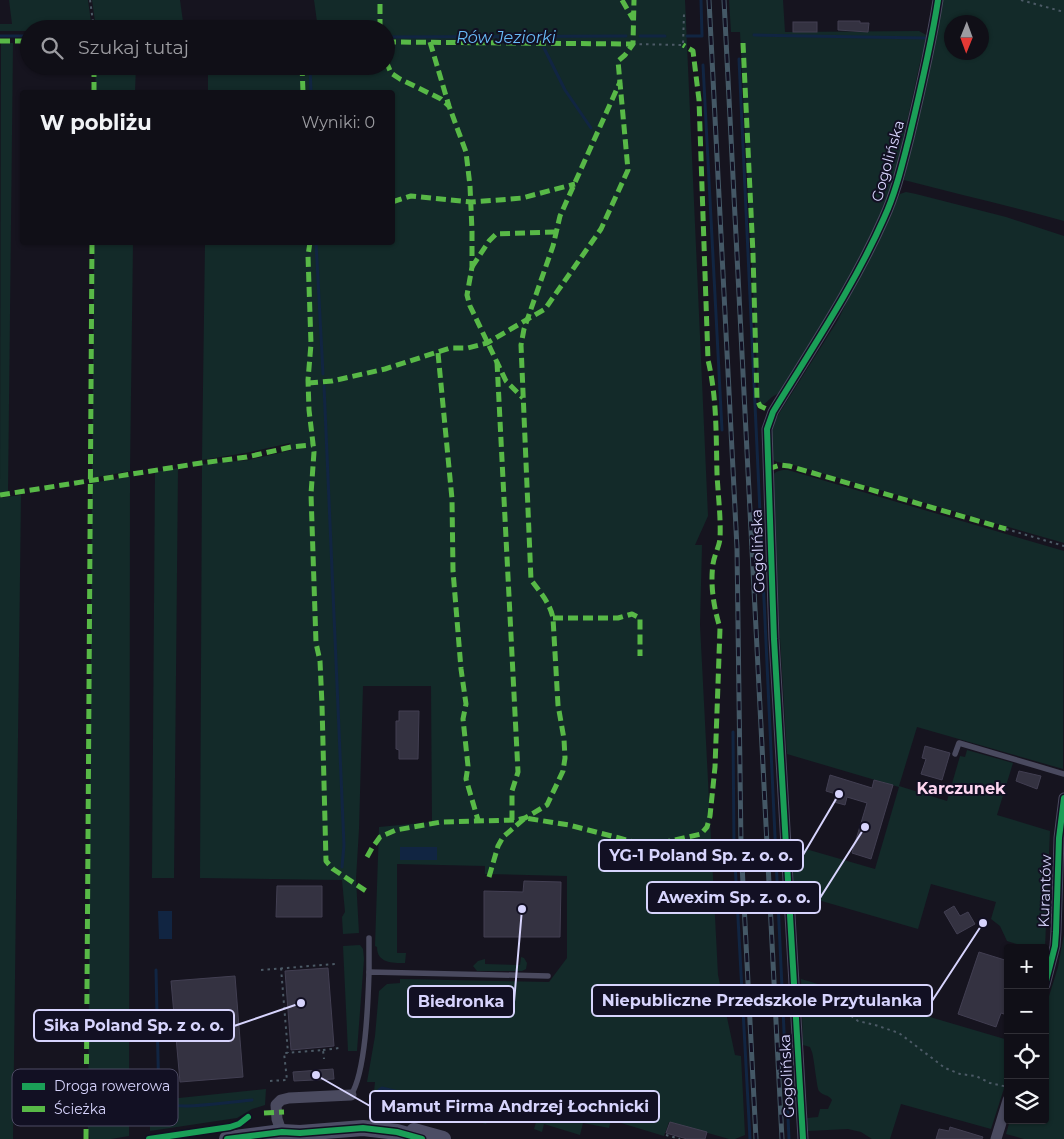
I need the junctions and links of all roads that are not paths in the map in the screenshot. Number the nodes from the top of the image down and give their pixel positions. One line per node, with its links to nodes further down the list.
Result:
1 (938, 0): 16 (street, Gogolińska)
2 (955, 754): 3 (lane)
3 (1064, 774)
4 (1064, 798): 5 (street, Kurantów)
5 (1061, 872): 7 (street, Kurantów)
6 (368, 938): 8 (lane)
7 (1049, 969)
8 (369, 972): 9 (lane); 10 (lane)
9 (548, 976)
10 (351, 1094): 12 (street)
11 (1004, 1113): 17 (street)
12 (282, 1135): 13 (street); 14 (street); 15 (street)
13 (227, 1139)
14 (422, 1139)
15 (443, 1139)
16 (803, 1139)
17 (996, 1139)

